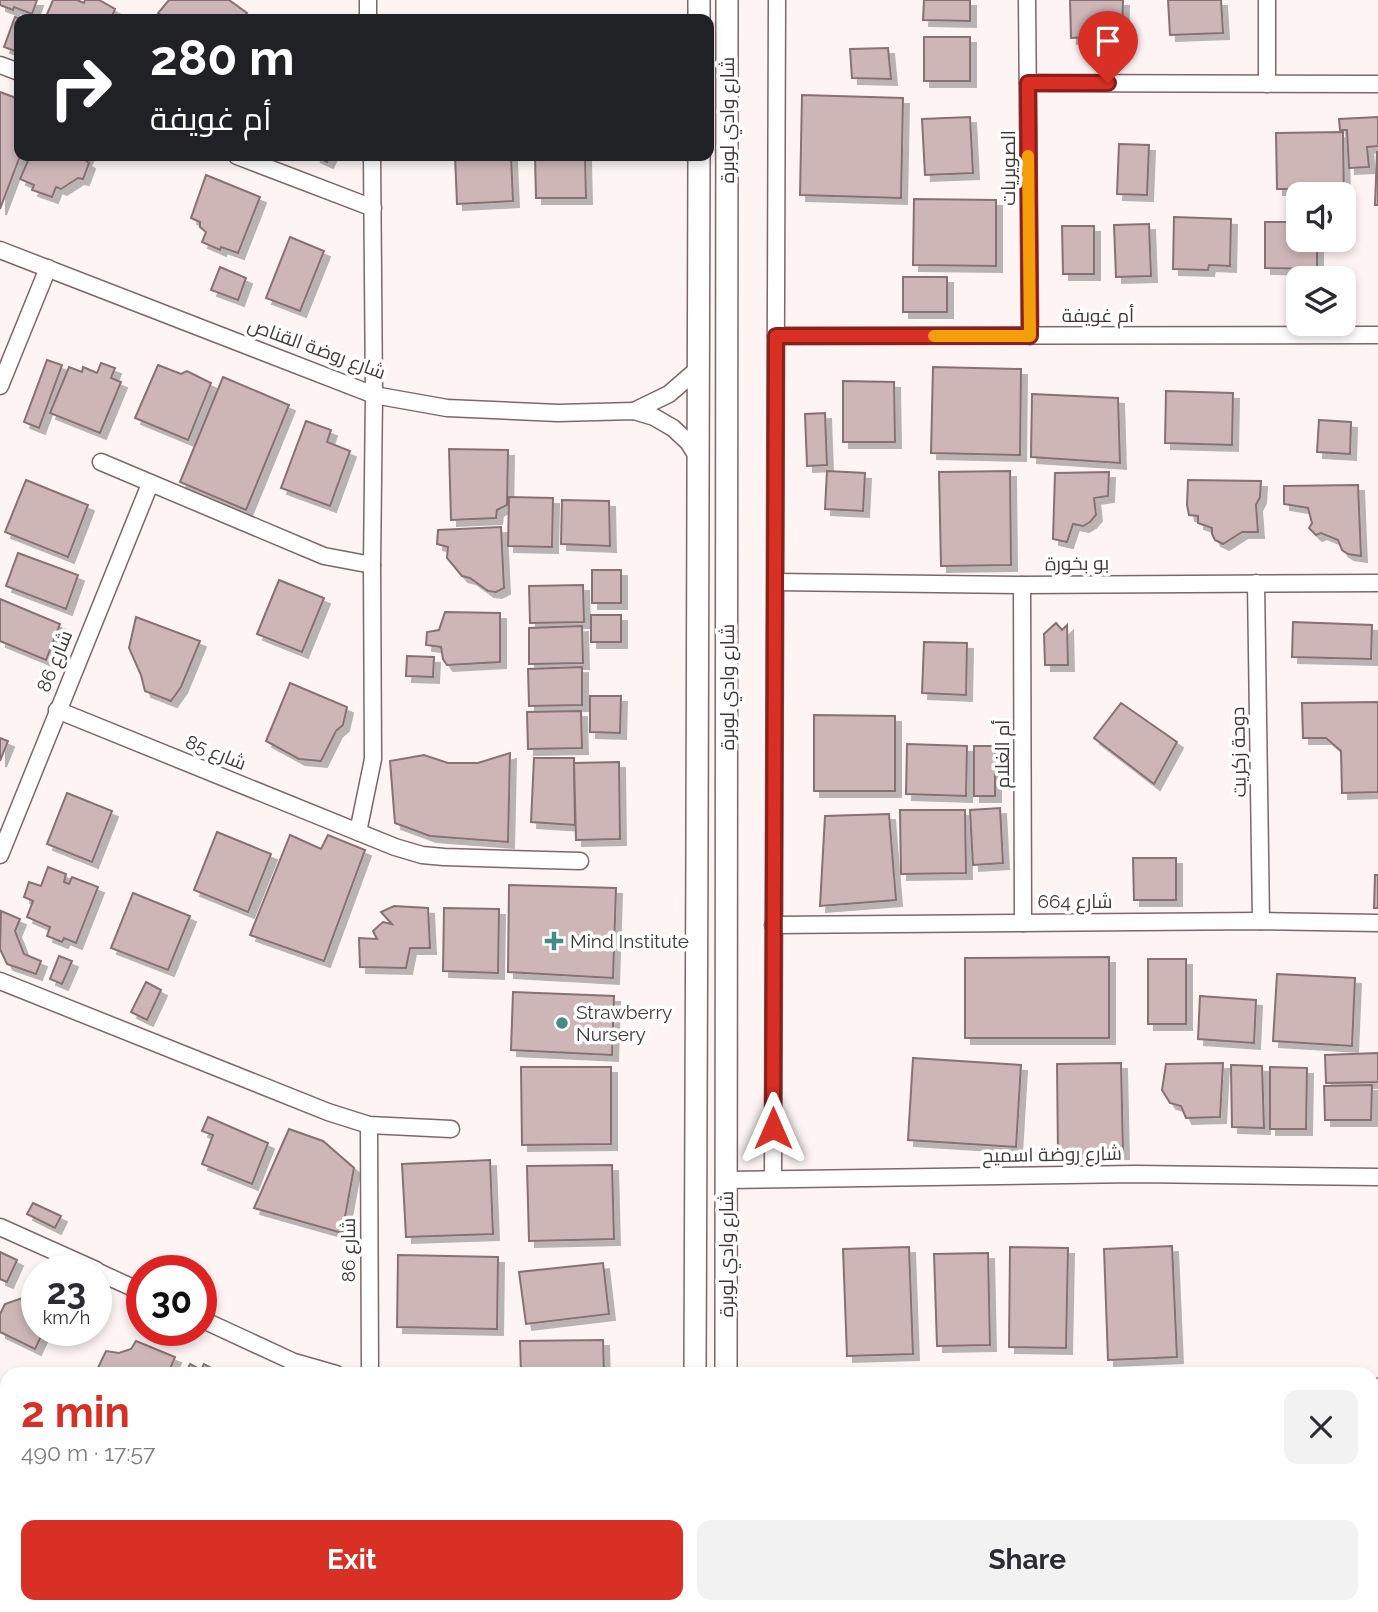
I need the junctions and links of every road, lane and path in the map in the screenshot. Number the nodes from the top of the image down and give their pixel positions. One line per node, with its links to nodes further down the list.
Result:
1 (727, 0): 42 (street, شارع وادي لوبرة)
2 (777, 0): 15 (street)
3 (1027, 0): 5 (street, الصويريات)
4 (1268, 0): 6 (street)
5 (1028, 83): 6 (street); 16 (street, الصويريات)
6 (1266, 83): 7 (street)
7 (1378, 84)
8 (250, 161): 11 (street)
9 (372, 161): 11 (street)
10 (699, 161): 17 (street, شارع وادي لوبرة)
11 (373, 208): 19 (street)
12 (0, 250): 13 (street, شارع روضة القناص)
13 (48, 268): 18 (street); 19 (street, شارع روضة القناص)
14 (1378, 335): 16 (street, أم غويفة)
15 (776, 336): 16 (street, أم غويفة); 25 (street)
16 (1030, 336)
17 (699, 368): 20 (street, شارع روضة القناص); 21 (street, شارع وادي لوبرة)
18 (0, 386)
19 (374, 394): 20 (street, شارع روضة القناص); 24 (street)
20 (634, 411): 21 (street, شارع روضة القناص)
21 (700, 460): 48 (street, شارع وادي لوبرة)
22 (101, 462): 23 (street)
23 (150, 484): 24 (street); 29 (street, شارع 86)
24 (372, 565): 30 (street)
25 (776, 582): 28 (street, بو بخورة); 36 (street)
26 (1256, 583): 27 (street, بو بخورة); 28 (street, بو بخورة); 33 (street, دوحة زكريت)
27 (1378, 583)
28 (1023, 585): 34 (street, أم الغلام)
29 (57, 710): 30 (street, شارع 85); 31 (street, شارع 86)
30 (358, 832): 32 (street, شارع 85)
31 (0, 855)
32 (580, 861)
33 (1261, 921): 34 (street, شارع 664); 35 (street, شارع 664)
34 (1023, 923): 36 (street, شارع 664)
35 (1378, 923)
36 (773, 925): 41 (street)
37 (0, 981): 38 (street)
38 (369, 1125): 39 (street); 47 (street, شارع 86)
39 (451, 1129)
40 (1378, 1177): 41 (street, شارع روضة اسميح)
41 (774, 1178): 42 (street, شارع روضة اسميح)
42 (726, 1180): 49 (street, شارع وادي لوبرة)
43 (0, 1227): 44 (street)
44 (61, 1255)
45 (217, 1326): 46 (street)
46 (311, 1367)
47 (370, 1367)
48 (695, 1367)
49 (726, 1367)

